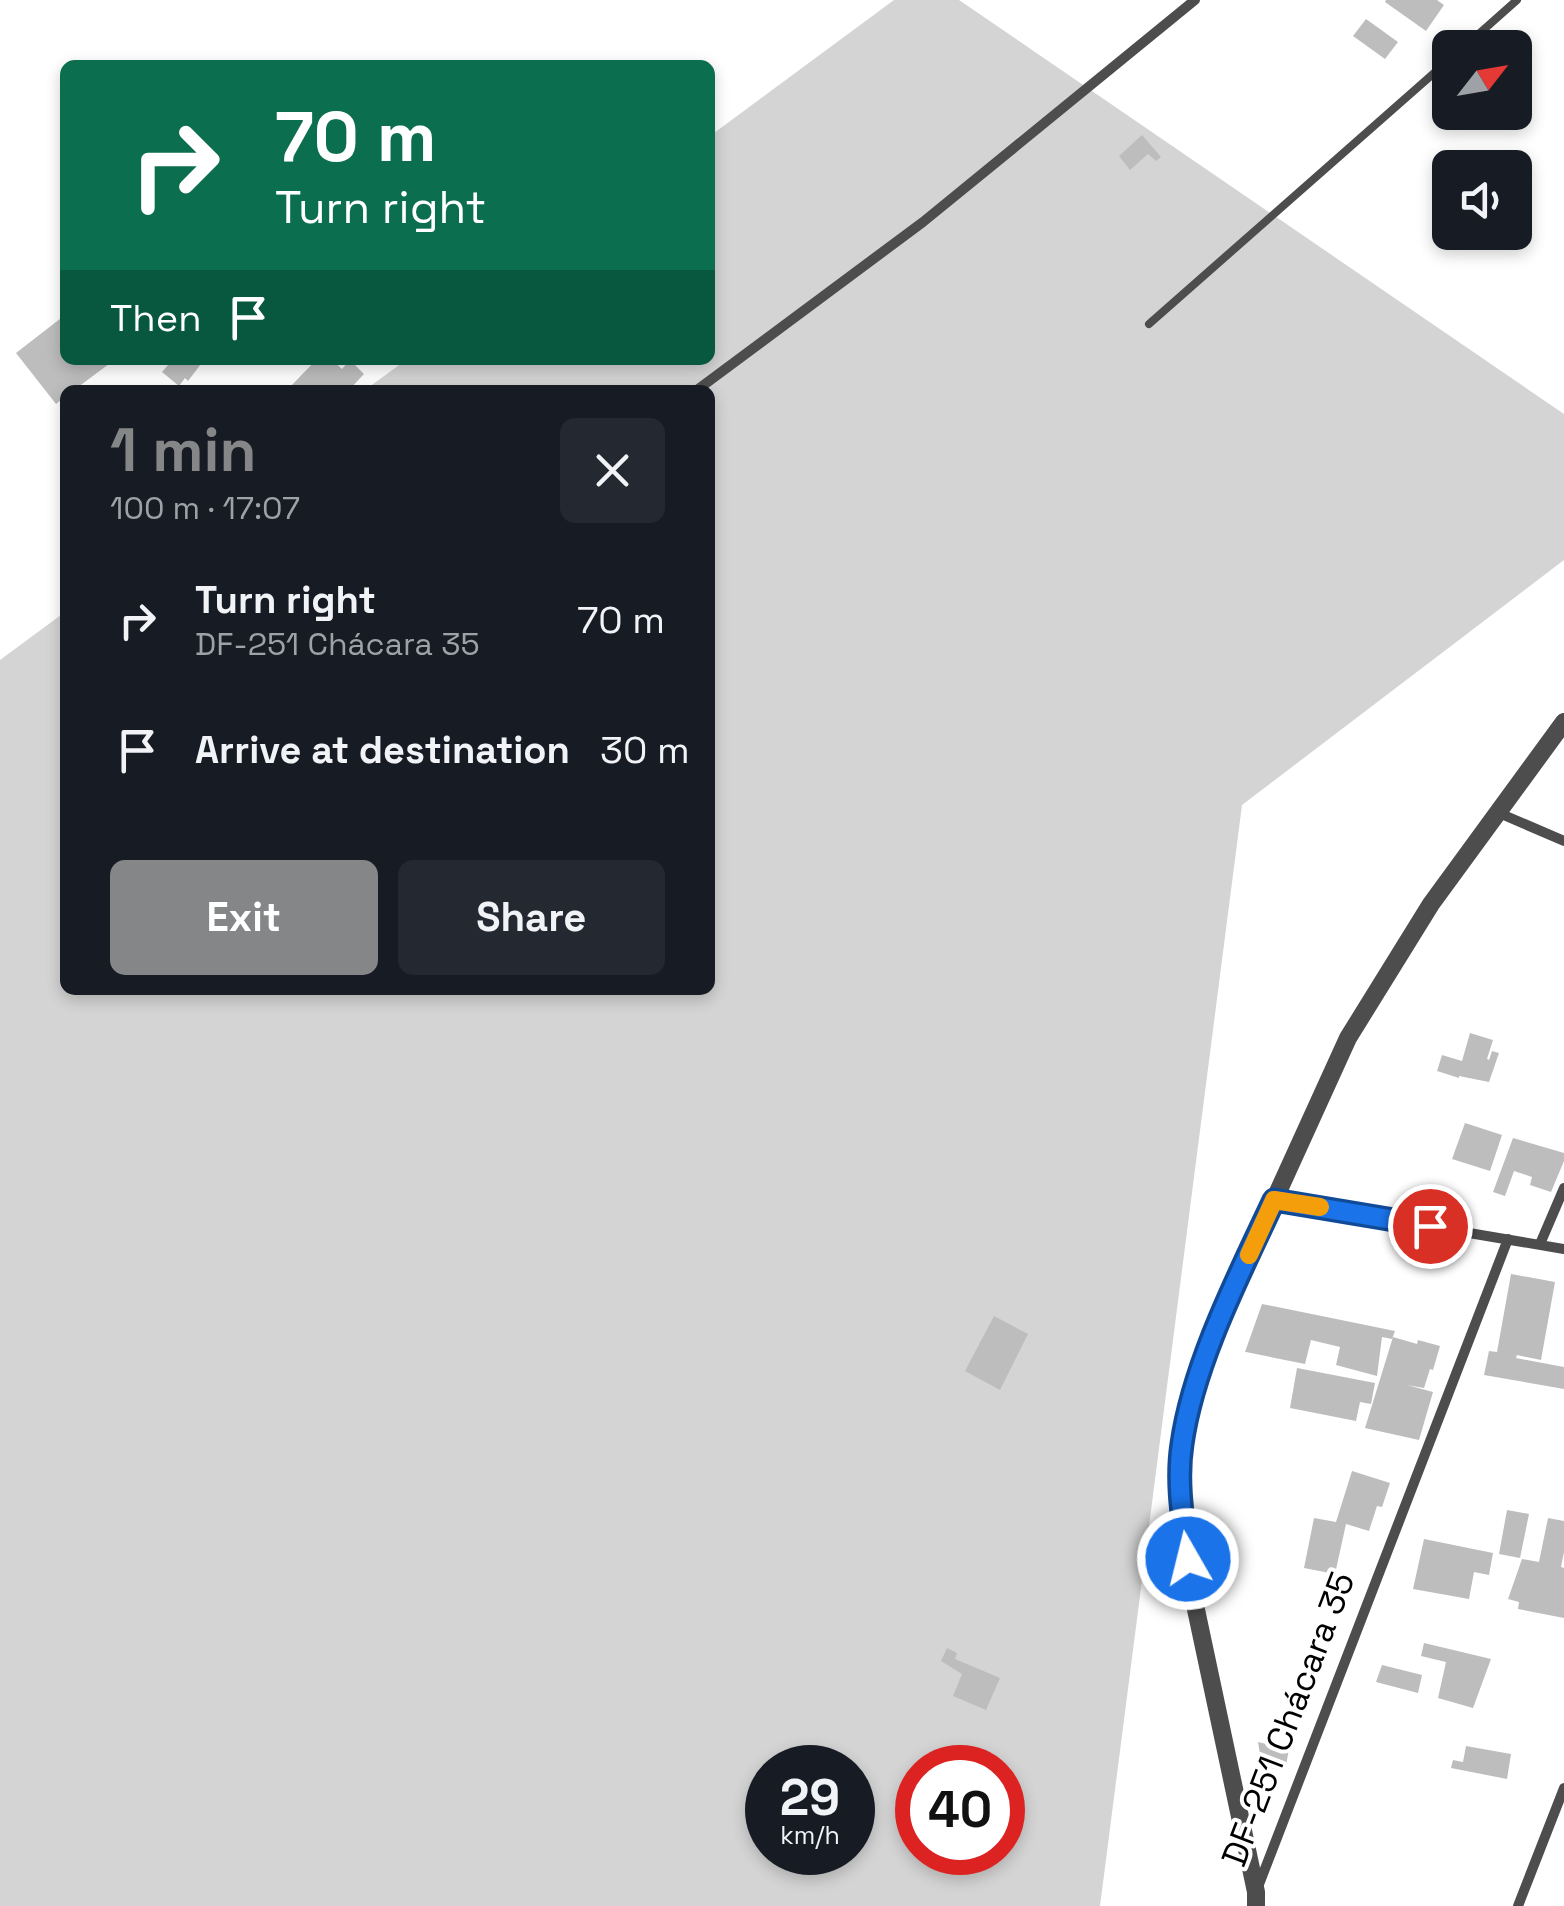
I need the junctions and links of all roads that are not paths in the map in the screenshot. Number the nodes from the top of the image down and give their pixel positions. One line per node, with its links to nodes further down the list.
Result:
1 (1195, 0): 6 (street)
2 (1517, 0): 3 (lane)
3 (1483, 30)
4 (1432, 75): 5 (lane)
5 (1149, 324)
6 (704, 385)
7 (1564, 722): 8 (street, DF-251 Chácara 35)
8 (1498, 813): 9 (street); 11 (street, DF-251 Chácara 35)
9 (1564, 840)
10 (1564, 1188): 13 (street)
11 (1274, 1200): 12 (street); 16 (street, DF-251 Chácara 35)
12 (1508, 1239): 13 (street); 16 (street, DF-251 Chácara 35)
13 (1540, 1244): 14 (street)
14 (1564, 1249)
15 (1564, 1788): 17 (street)
16 (1256, 1899)
17 (1518, 1906)

